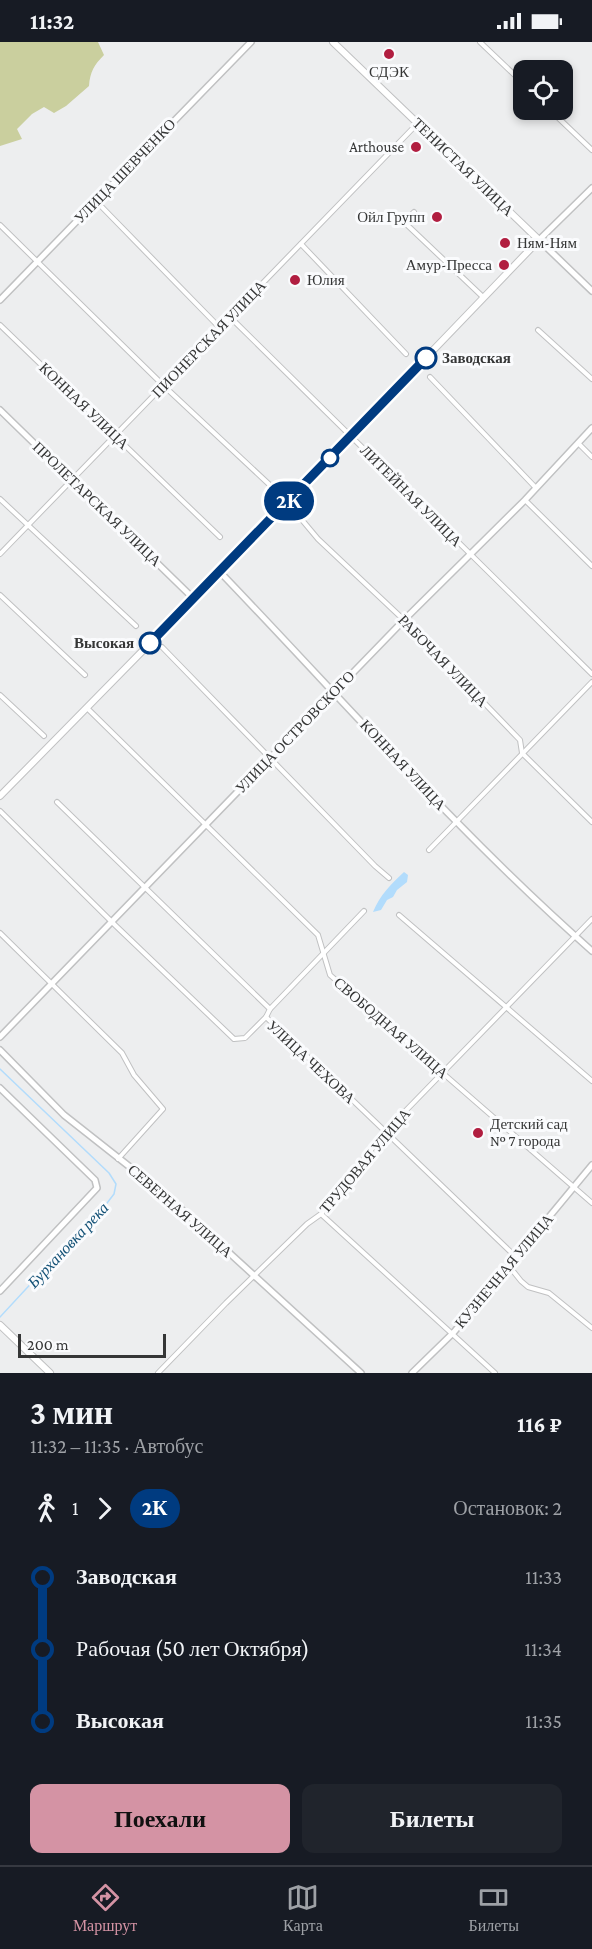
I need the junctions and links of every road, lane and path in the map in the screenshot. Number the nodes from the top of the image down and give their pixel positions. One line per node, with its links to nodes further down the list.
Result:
1 (250, 42): 9 (street, УЛИЦА ШЕВЧЕНКО)
2 (333, 42): 6 (main road, ТЕНИСТАЯ УЛИЦА)
3 (480, 42): 4 (street)
4 (513, 74)
5 (560, 120): 7 (street)
6 (418, 124): 12 (main road, ТЕНИСТАЯ УЛИЦА); 13 (street, ПИОНЕРСКАЯ УЛИЦА)
7 (592, 150)
8 (592, 188): 12 (street)
9 (97, 202): 14 (street, УЛИЦА ШЕВЧЕНКО); 20 (street)
10 (414, 212): 16 (street)
11 (0, 225): 14 (street)
12 (539, 240): 15 (street, ТЕНИСТАЯ УЛИЦА); 16 (main road)
13 (301, 244): 18 (street, ПИОНЕРСКАЯ УЛИЦА); 22 (street)
14 (37, 261): 17 (street, УЛИЦА ШЕВЧЕНКО); 25 (street)
15 (592, 291)
16 (484, 298): 29 (main road)
17 (0, 300)
18 (230, 317): 20 (street, ПИОНЕРСКАЯ УЛИЦА); 29 (street, ЛИТЕЙНАЯ УЛИЦА)
19 (0, 325): 28 (street, КОННАЯ УЛИЦА)
20 (220, 328): 25 (street, ПИОНЕРСКАЯ УЛИЦА)
21 (538, 330): 24 (street)
22 (406, 354)
23 (430, 377): 34 (street)
24 (592, 379)
25 (164, 386): 28 (street, ПИОНЕРСКАЯ УЛИЦА); 33 (street)
26 (0, 410): 32 (street, ПРОЛЕТАРСКАЯ УЛИЦА)
27 (592, 428): 30 (street, УЛИЦА ОСТРОВСКОГО)
28 (115, 436): 32 (street, ПИОНЕРСКАЯ УЛИЦА); 39 (street, КОННАЯ УЛИЦА)
29 (351, 436): 37 (main road); 41 (street, ЛИТЕЙНАЯ УЛИЦА)
30 (578, 443): 31 (street); 34 (street, УЛИЦА ОСТРОВСКОГО)
31 (592, 457)
32 (73, 479): 38 (street, ПИОНЕРСКАЯ УЛИЦА); 45 (street, ПРОЛЕТАРСКАЯ УЛИЦА)
33 (272, 487)
34 (536, 488): 36 (street, УЛИЦА ОСТРОВСКОГО)
35 (0, 499): 38 (street)
36 (525, 500): 41 (street, УЛИЦА ОСТРОВСКОГО); 42 (street)
37 (287, 502): 43 (main road); 46 (street, РАБОЧАЯ УЛИЦА)
38 (28, 525): 40 (street, ПИОНЕРСКАЯ УЛИЦА); 47 (street)
39 (220, 537)
40 (0, 554)
41 (470, 555): 46 (street, УЛИЦА ОСТРОВСКОГО); 49 (street, ЛИТЕЙНАЯ УЛИЦА)
42 (592, 566)
43 (220, 572): 45 (main road); 52 (street, КОННАЯ УЛИЦА)
44 (0, 595): 50 (street)
45 (194, 599): 54 (main road)
46 (404, 620): 52 (street, УЛИЦА ОСТРОВСКОГО); 56 (street, РАБОЧАЯ УЛИЦА)
47 (136, 626)
48 (162, 647): 57 (street)
49 (592, 674)
50 (85, 675)
51 (592, 682): 56 (street)
52 (334, 692): 57 (street, УЛИЦА ОСТРОВСКОГО); 62 (street, КОННАЯ УЛИЦА)
53 (0, 694): 55 (street)
54 (87, 708): 58 (main road); 63 (street, СВОБОДНАЯ УЛИЦА)
55 (44, 736)
56 (522, 753): 61 (street, РАБОЧАЯ УЛИЦА); 62 (street)
57 (270, 758): 63 (street, УЛИЦА ОСТРОВСКОГО); 65 (street)
58 (0, 796)
59 (57, 802): 66 (street)
60 (0, 811): 70 (street, УЛИЦА ЧЕХОВА)
61 (592, 822)
62 (457, 823): 64 (street); 72 (street, КОННАЯ УЛИЦА)
63 (204, 824): 66 (street, УЛИЦА ОСТРОВСКОГО); 74 (street, СВОБОДНАЯ УЛИЦА)
64 (429, 850)
65 (388, 878)
66 (145, 887): 70 (street, УЛИЦА ОСТРОВСКОГО); 77 (street)
67 (363, 911): 74 (street)
68 (399, 915): 76 (street)
69 (592, 919): 72 (street, ТРУДОВАЯ УЛИЦА)
70 (112, 922): 75 (street, УЛИЦА ОСТРОВСКОГО); 78 (street, УЛИЦА ЧЕХОВА)
71 (0, 933): 75 (street)
72 (575, 937): 73 (street, КОННАЯ УЛИЦА); 76 (street, ТРУДОВАЯ УЛИЦА)
73 (592, 951)
74 (323, 954): 77 (street); 81 (street, СВОБОДНАЯ УЛИЦА)
75 (52, 984): 79 (street, УЛИЦА ОСТРОВСКОГО); 85 (street)
76 (508, 1007): 81 (street, ТРУДОВАЯ УЛИЦА); 82 (street)
77 (270, 1009): 78 (street)
78 (266, 1017): 84 (street, УЛИЦА ЧЕХОВА)
79 (0, 1037)
80 (0, 1050): 85 (street, СЕВЕРНАЯ УЛИЦА)
81 (443, 1074): 84 (street, ТРУДОВАЯ УЛИЦА); 87 (street, СВОБОДНАЯ УЛИЦА)
82 (592, 1081)
83 (0, 1088): 93 (street)
84 (386, 1132): 89 (street, ТРУДОВАЯ УЛИЦА); 90 (street, УЛИЦА ЧЕХОВА)
85 (118, 1159): 92 (street, СЕВЕРНАЯ УЛИЦА)
86 (592, 1165): 87 (street, КУЗНЕЧНАЯ УЛИЦА)
87 (573, 1186): 88 (street, СВОБОДНАЯ УЛИЦА); 90 (street, КУЗНЕЧНАЯ УЛИЦА)
88 (592, 1203)
89 (321, 1214): 92 (street, ТРУДОВАЯ УЛИЦА); 96 (street)
90 (517, 1257): 91 (street, КУЗНЕЧНАЯ УЛИЦА)
91 (509, 1266): 95 (street); 96 (street, КУЗНЕЧНАЯ УЛИЦА)
92 (254, 1275): 98 (street, ТРУДОВАЯ УЛИЦА); 99 (street, СЕВЕРНАЯ УЛИЦА)
93 (0, 1291)
94 (0, 1326): 97 (main road)
95 (592, 1328)
96 (452, 1333): 100 (street, КУЗНЕЧНАЯ УЛИЦА); 101 (street)
97 (50, 1373)
98 (158, 1373)
99 (361, 1373)
100 (412, 1373)
101 (495, 1373)

